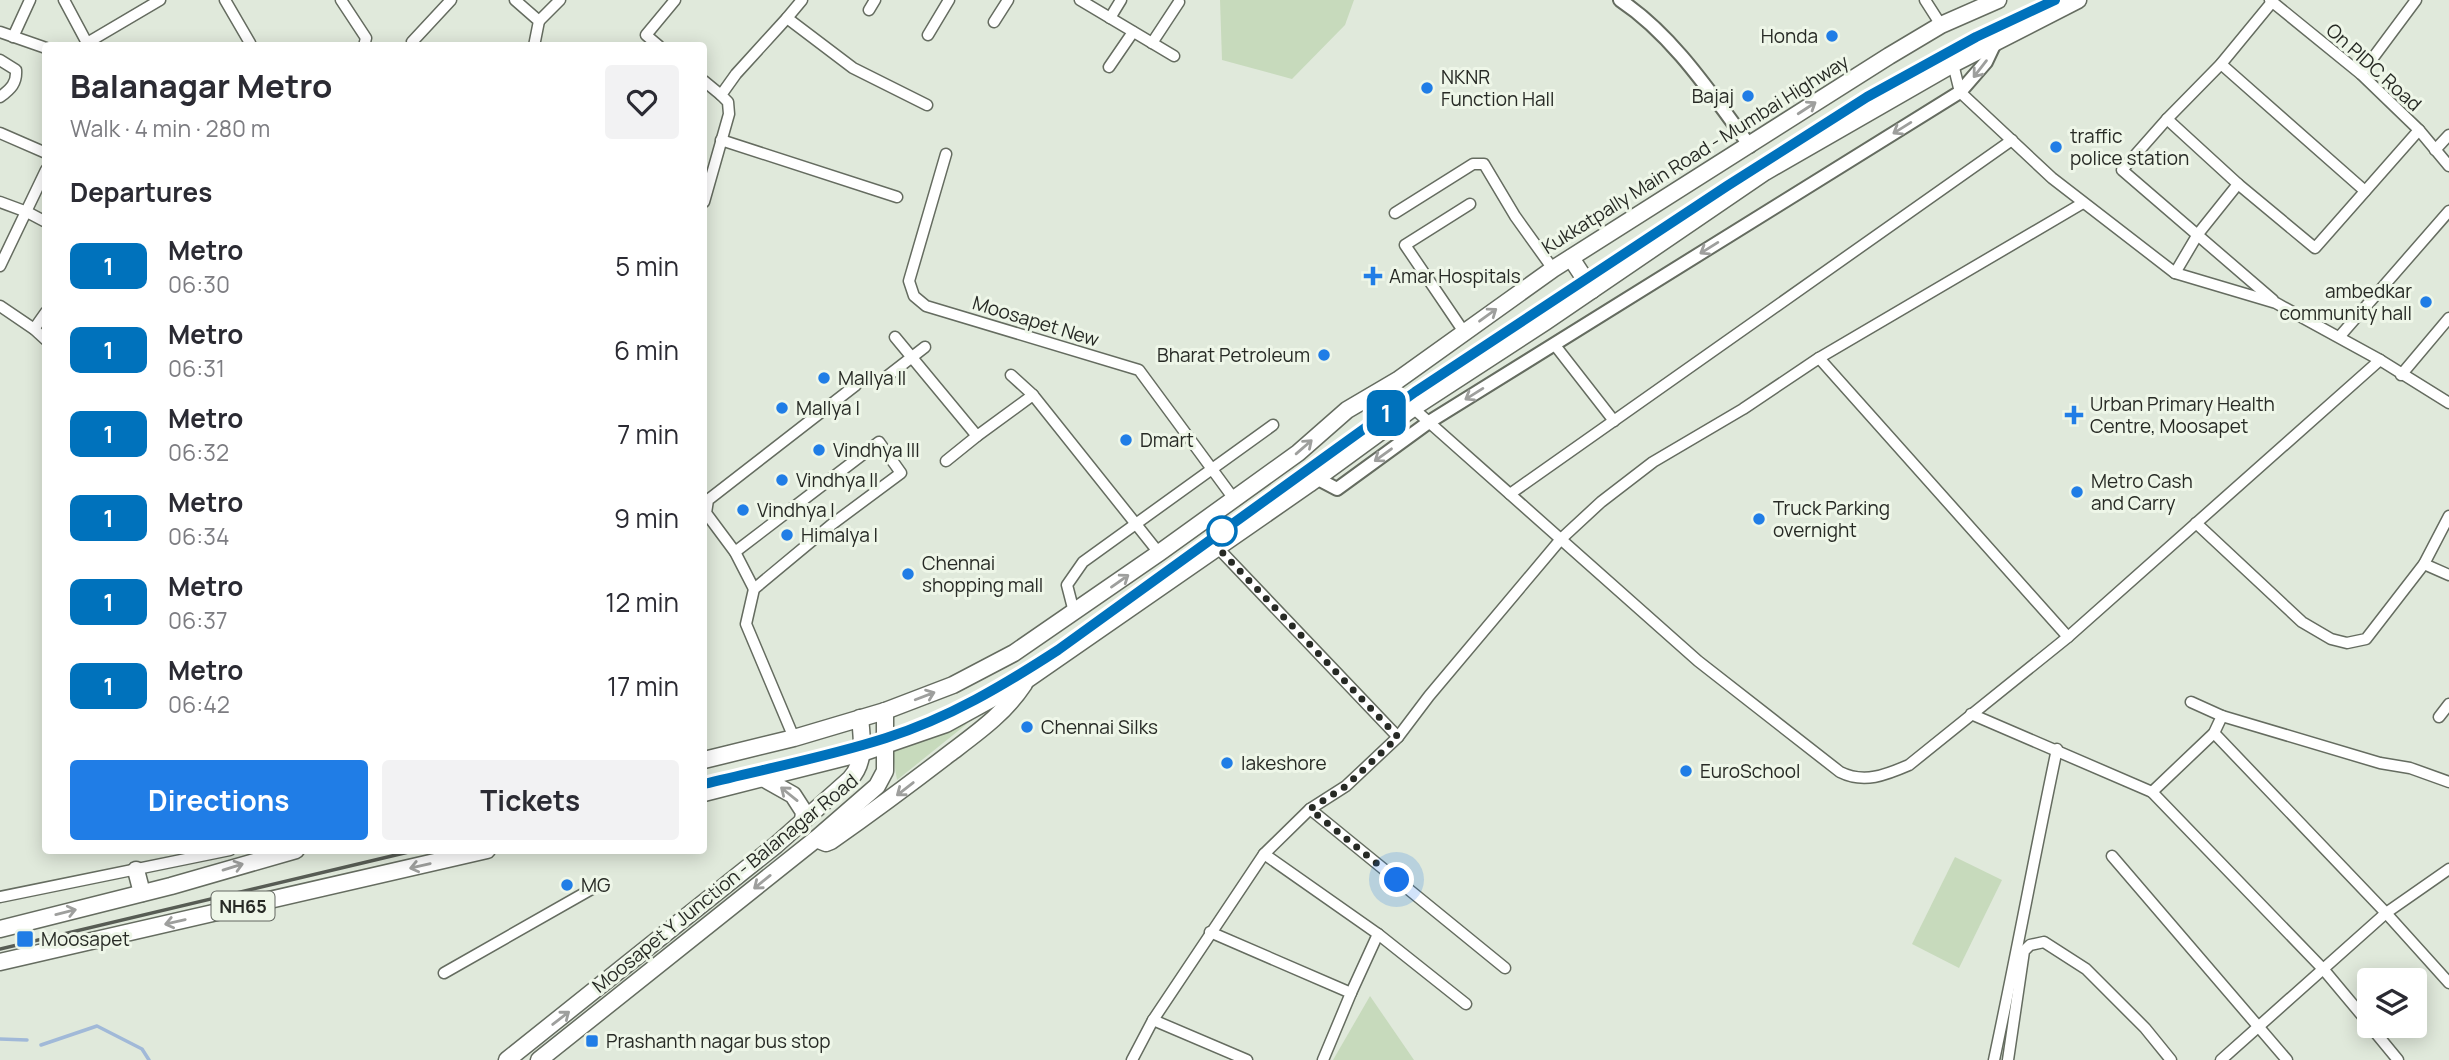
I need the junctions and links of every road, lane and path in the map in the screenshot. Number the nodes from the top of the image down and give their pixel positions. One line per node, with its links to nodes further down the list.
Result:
1 (30, 0): 33 (street)
2 (64, 0): 34 (street)
3 (160, 0): 35 (street)
4 (225, 0): 36 (street)
5 (341, 0): 37 (street)
6 (451, 0): 38 (street)
7 (515, 0): 26 (street)
8 (560, 0): 26 (street)
9 (675, 0): 31 (street)
10 (802, 0): 24 (street)
11 (875, 0): 23 (street)
12 (949, 0): 32 (street)
13 (1008, 0): 27 (street)
14 (1080, 0): 25 (street)
15 (1121, 0): 25 (street)
16 (1620, 0): 62 (street)
17 (1925, 0): 28 (street)
18 (1998, 0): 28 (main road, Kukkatpally Main Road - Mumbai Highway)
19 (2078, 0): 43 (main road)
20 (2416, 0): 50 (street)
21 (2271, 1): 48 (street); 50 (street, On PIDC Road)
22 (1179, 2): 42 (street)
23 (869, 10)
24 (787, 18): 53 (street); 55 (street)
25 (1110, 18): 30 (street)
26 (540, 21): 39 (street)
27 (994, 22)
28 (1941, 25): 62 (main road, Kukkatpally Main Road - Mumbai Highway, one-way to 28)
29 (0, 32): 33 (street)
30 (1133, 32): 42 (street); 49 (street)
31 (646, 35): 40 (street); 41 (street)
32 (928, 35)
33 (13, 37): 44 (street)
34 (86, 42)
35 (90, 42)
36 (247, 42)
37 (365, 42)
38 (412, 42)
39 (535, 42)
40 (642, 42)
41 (654, 42)
42 (1152, 43): 45 (street)
43 (1995, 43): 47 (main road); 52 (street, one-way to 52)
44 (42, 47)
45 (1174, 56)
46 (0, 61): 54 (street)
47 (1953, 64): 52 (street); 84 (main road)
48 (2221, 64): 56 (street); 70 (street)
49 (1110, 67)
50 (2361, 74): 57 (street, On PIDC Road)
51 (707, 83): 53 (street)
52 (1961, 92): 61 (street); 95 (street, one-way to 95)
53 (721, 95): 60 (street)
54 (0, 97)
55 (927, 105)
56 (2167, 118): 68 (street); 79 (street)
57 (2418, 130): 63 (street, On PIDC Road); 70 (street)
58 (0, 133): 64 (street)
59 (2449, 135): 63 (street)
60 (721, 140): 69 (street); 71 (street)
61 (2011, 140): 73 (street); 107 (street)
62 (1750, 146): 80 (main road, Kukkatpally Main Road - Mumbai Highway)
63 (2435, 150): 66 (street, On PIDC Road)
64 (42, 151)
65 (946, 154): 112 (street, Moosapet New)
66 (2449, 166)
67 (42, 179): 76 (street)
68 (2238, 184): 70 (street); 79 (street)
69 (707, 191)
70 (2365, 191)
71 (897, 197)
72 (0, 202): 76 (street)
73 (2083, 203): 83 (street); 98 (street)
74 (1470, 204): 91 (street)
75 (2449, 211): 93 (street)
76 (27, 212): 78 (street); 81 (street)
77 (1395, 214): 82 (street)
78 (42, 220)
79 (2197, 234): 83 (street); 85 (street)
80 (1571, 258): 82 (main road, Kukkatpally Main Road - Mumbai Highway); 84 (main road)
81 (0, 266)
82 (1553, 269): 91 (main road, Kukkatpally Main Road - Mumbai Highway, one-way to 82)
83 (2175, 273): 85 (street)
84 (1592, 290): 106 (main road)
85 (2276, 303): 93 (street)
86 (0, 306): 90 (street)
87 (42, 318): 90 (street)
88 (2449, 318): 101 (street)
89 (42, 322): 90 (street)
90 (34, 329): 92 (street)
91 (1464, 332): 115 (main road, Kukkatpally Main Road - Mumbai Highway, one-way to 91)
92 (42, 336)
93 (2340, 336): 99 (street)
94 (895, 337): 97 (street)
95 (1554, 344): 107 (street); 108 (street, one-way to 108)
96 (925, 347): 97 (street)
97 (911, 356): 102 (street); 110 (street)
98 (1819, 358): 121 (street); 129 (street)
99 (2380, 360): 101 (street); 119 (street)
100 (1012, 375): 104 (street)
101 (2401, 375): 105 (street)
102 (886, 378)
103 (856, 385): 116 (street)
104 (1033, 395): 110 (street); 120 (street)
105 (2449, 403)
106 (1413, 408): 108 (street); 113 (main road)
107 (1614, 421): 114 (street)
108 (1429, 422): 113 (street, one-way to 113); 114 (street)
109 (1273, 425): 112 (street)
110 (977, 436): 111 (street)
111 (946, 461)
112 (1213, 470): 115 (street, Moosapet New); 120 (street)
113 (1318, 479): 122 (main road)
114 (1510, 494): 121 (street)
115 (1234, 499): 124 (main road, Kukkatpally Main Road - Mumbai Highway)
116 (707, 506)
117 (707, 514): 123 (street)
118 (2449, 516): 125 (street)
119 (2196, 523): 125 (street); 129 (street)
120 (1137, 525): 124 (street); 128 (street)
121 (1561, 539): 134 (street); 139 (street)
122 (1217, 547): 130 (main road); 139 (street)
123 (735, 552): 127 (street); 127 (street)
124 (1159, 553): 128 (main road, Kukkatpally Main Road - Mumbai Highway, one-way to 124)
125 (2424, 564): 126 (street)
126 (2449, 575)
127 (754, 589): 140 (street)
128 (1073, 612): 133 (main road, Kukkatpally Main Road - Mumbai Highway, one-way to 128)
129 (2068, 637): 134 (street)
130 (1028, 679): 141 (main road); 151 (main road, one-way to 151)
131 (2191, 702): 135 (street)
132 (2449, 704): 136 (street)
133 (885, 711): 137 (main road, Kukkatpally Main Road - Mumbai Highway); 141 (main road, Moosapet Y Junction - Balanagar Road)
134 (1971, 714): 142 (street)
135 (2222, 716): 138 (street); 146 (street)
136 (2439, 717)
137 (860, 718): 140 (main road, Kukkatpally Main Road - Mumbai Highway); 143 (main road)
138 (2214, 733): 148 (street); 162 (street)
139 (1398, 737): 149 (street)
140 (794, 738): 144 (main road, Kukkatpally Main Road - Mumbai Highway)
141 (886, 744): 143 (main road); 151 (main road, Moosapet Y Junction - Balanagar Road)
142 (2057, 749): 148 (street); 182 (street)
143 (862, 753): 145 (main road); 150 (main road)
144 (707, 759)
145 (761, 777): 147 (main road); 150 (main road, one-way to 145)
146 (2449, 782)
147 (707, 792)
148 (2152, 792): 168 (street)
149 (1310, 809): 155 (street); 167 (street)
150 (803, 821): 177 (main road, one-way to 150)
151 (816, 839): 178 (main road, Moosapet Y Junction - Balanagar Road, one-way to 178)
152 (211, 854): 158 (street)
153 (268, 854): 160 (main road, NH65, one-way to 153)
154 (470, 854): 166 (main road, NH65, one-way to 166)
155 (1264, 855): 164 (street); 165 (street)
156 (2112, 856): 175 (street)
157 (2449, 869): 162 (street)
158 (136, 870): 160 (main road); 161 (street)
159 (604, 882): 169 (street)
160 (142, 893): 163 (main road, NH65, one-way to 160)
161 (0, 897)
162 (2386, 913): 168 (street); 170 (street)
163 (0, 929)
164 (1210, 932): 171 (street); 174 (street)
165 (1378, 934): 171 (street); 172 (street)
166 (0, 962)
167 (1505, 968)
168 (2324, 970): 173 (street); 175 (street)
169 (444, 973)
170 (2449, 983)
171 (1351, 993): 181 (street)
172 (1466, 1004)
173 (2357, 1009)
174 (1153, 1020): 179 (street); 180 (street)
175 (2259, 1026): 185 (street); 186 (street)
176 (2380, 1038): 187 (street)
177 (507, 1060)
178 (539, 1060)
179 (1132, 1060)
180 (1247, 1060)
181 (1323, 1060)
182 (1994, 1060)
183 (2008, 1060): 184 (street)
184 (2171, 1060)
185 (2221, 1060)
186 (2287, 1060)
187 (2398, 1060)

